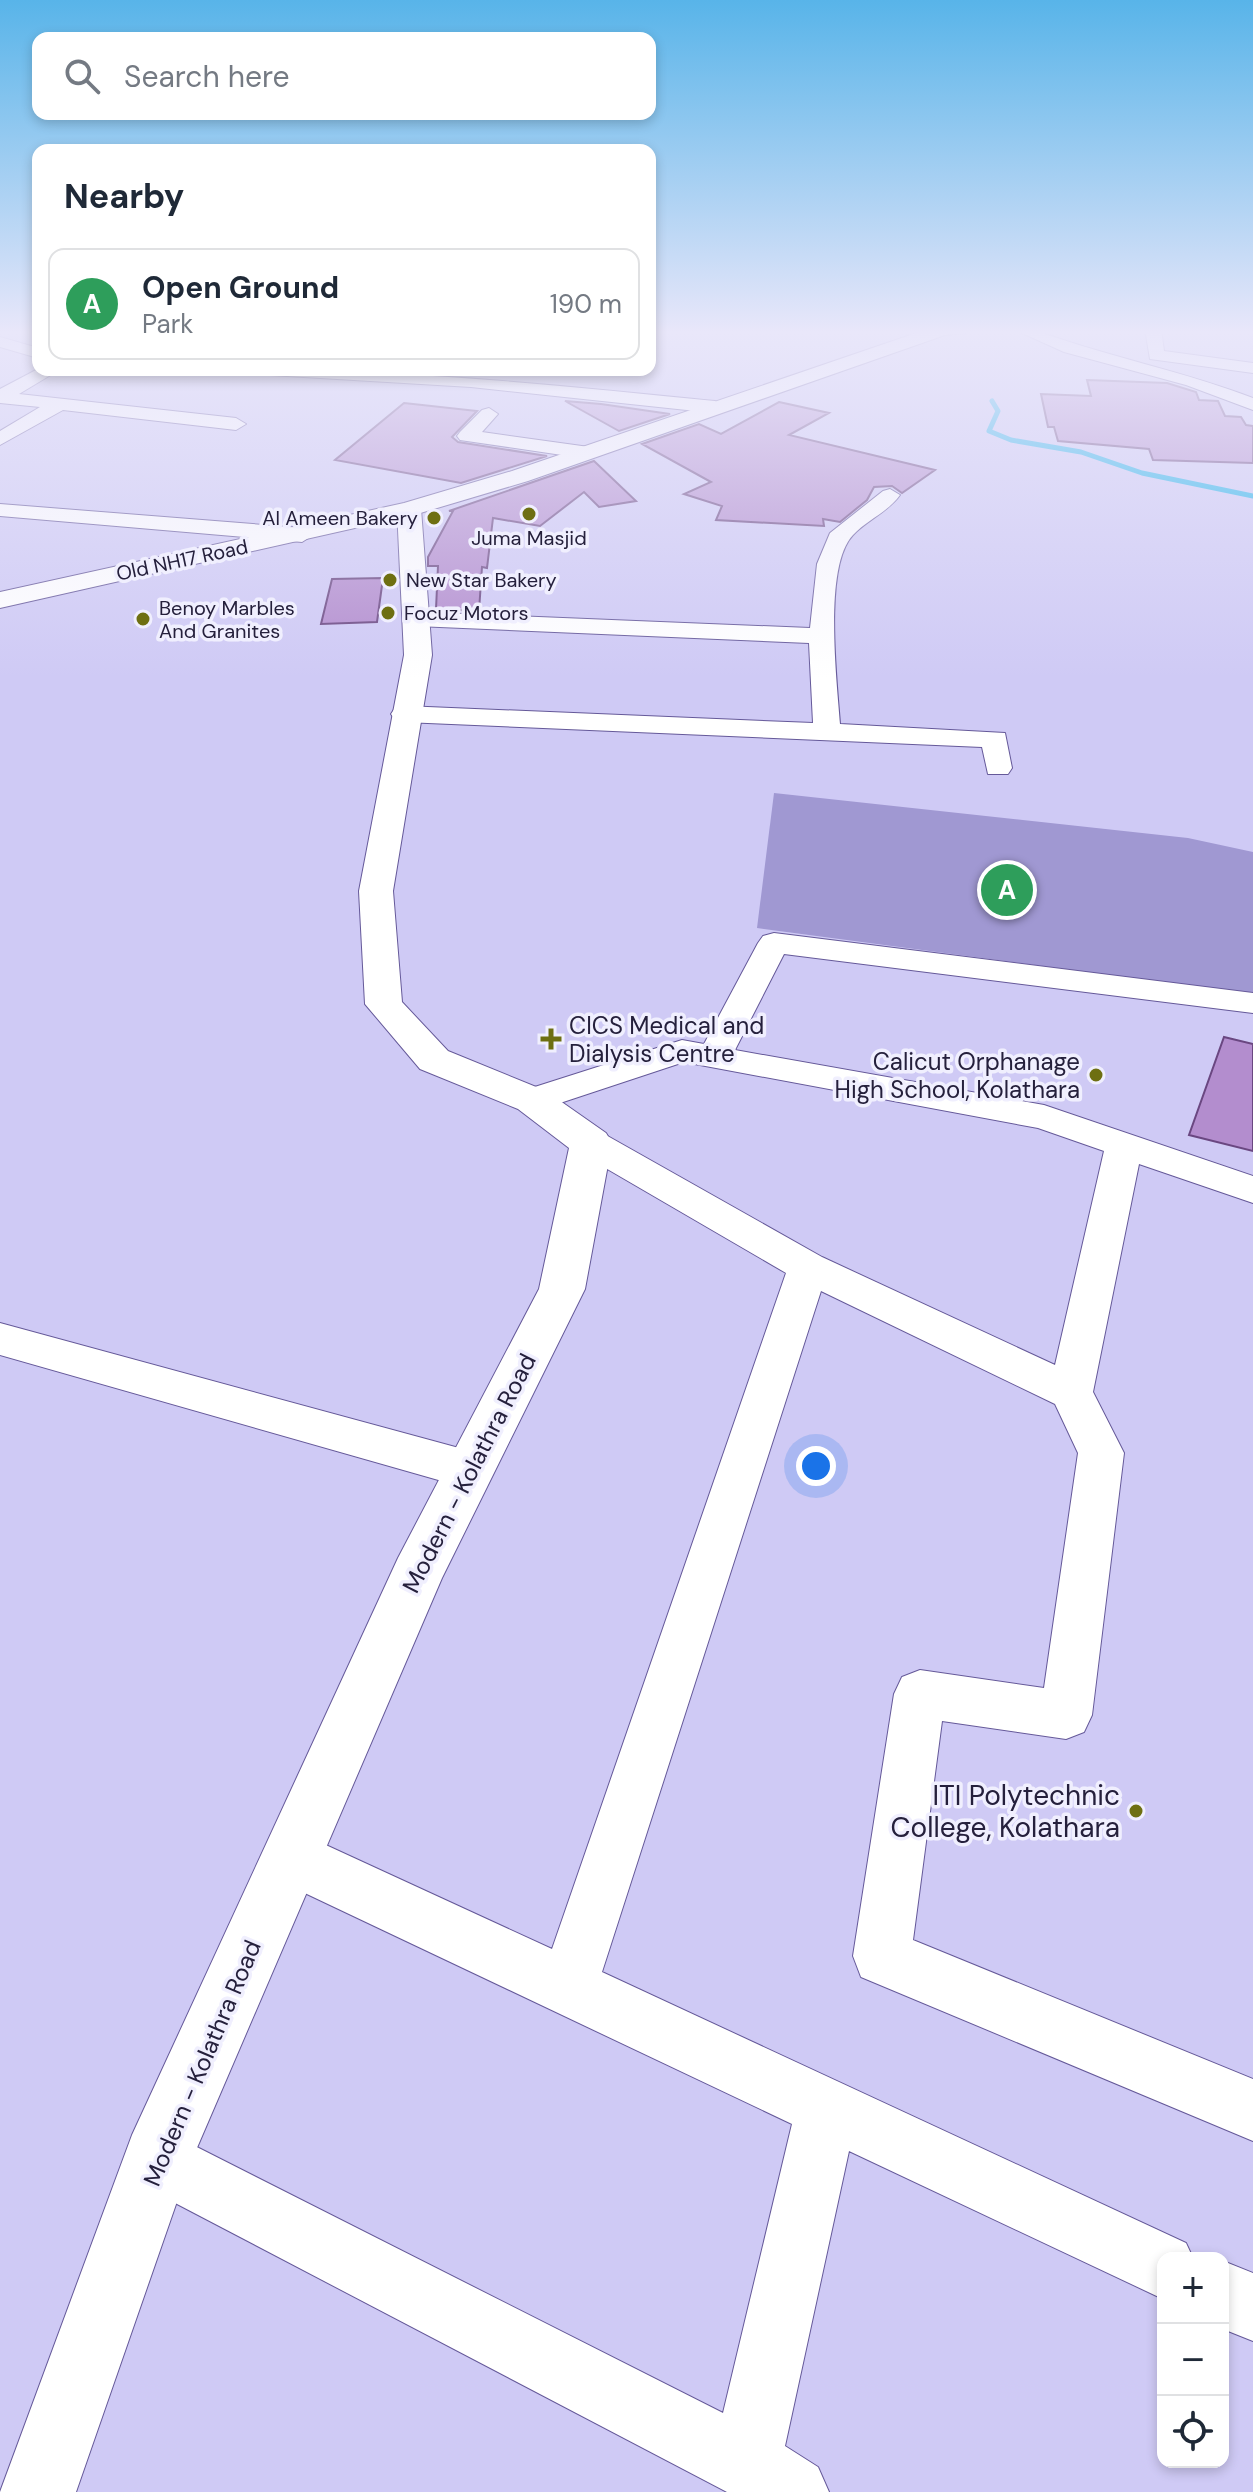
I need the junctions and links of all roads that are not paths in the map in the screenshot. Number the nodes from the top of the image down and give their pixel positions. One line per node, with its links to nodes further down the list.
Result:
1 (534, 445): 3 (street)
2 (610, 445): 3 (main road, Old NH17 Road)
3 (589, 453): 5 (main road, Old NH17 Road)
4 (890, 495): 10 (street)
5 (409, 509): 7 (main road, Old NH17 Road); 9 (main road)
6 (0, 510): 7 (street)
7 (302, 535): 8 (main road, Old NH17 Road)
8 (0, 600)
9 (416, 619): 10 (street); 11 (main road)
10 (821, 636): 12 (street)
11 (404, 714): 12 (street); 16 (main road)
12 (827, 733): 13 (street)
13 (998, 768)
14 (1253, 1003): 15 (street)
15 (714, 1057): 16 (street); 18 (street)
16 (532, 1100): 17 (main road)
17 (591, 1143): 20 (street); 23 (main road, Modern - Kolathra Road)
18 (1124, 1145): 19 (street); 22 (street)
19 (1253, 1190)
20 (808, 1267): 22 (street); 25 (street)
21 (0, 1339): 23 (street)
22 (1071, 1392): 27 (street)
23 (470, 1470): 24 (main road, Modern - Kolathra Road)
24 (291, 1857): 25 (street); 28 (main road, Modern - Kolathra Road)
25 (568, 1987): 26 (street)
26 (827, 2108): 29 (street); 32 (street)
27 (1253, 2110)
28 (157, 2160): 32 (street); 33 (main road, Modern - Kolathra Road)
29 (1157, 2263)
30 (1229, 2297): 31 (street)
31 (1253, 2308)
32 (770, 2477)
33 (37, 2492)

